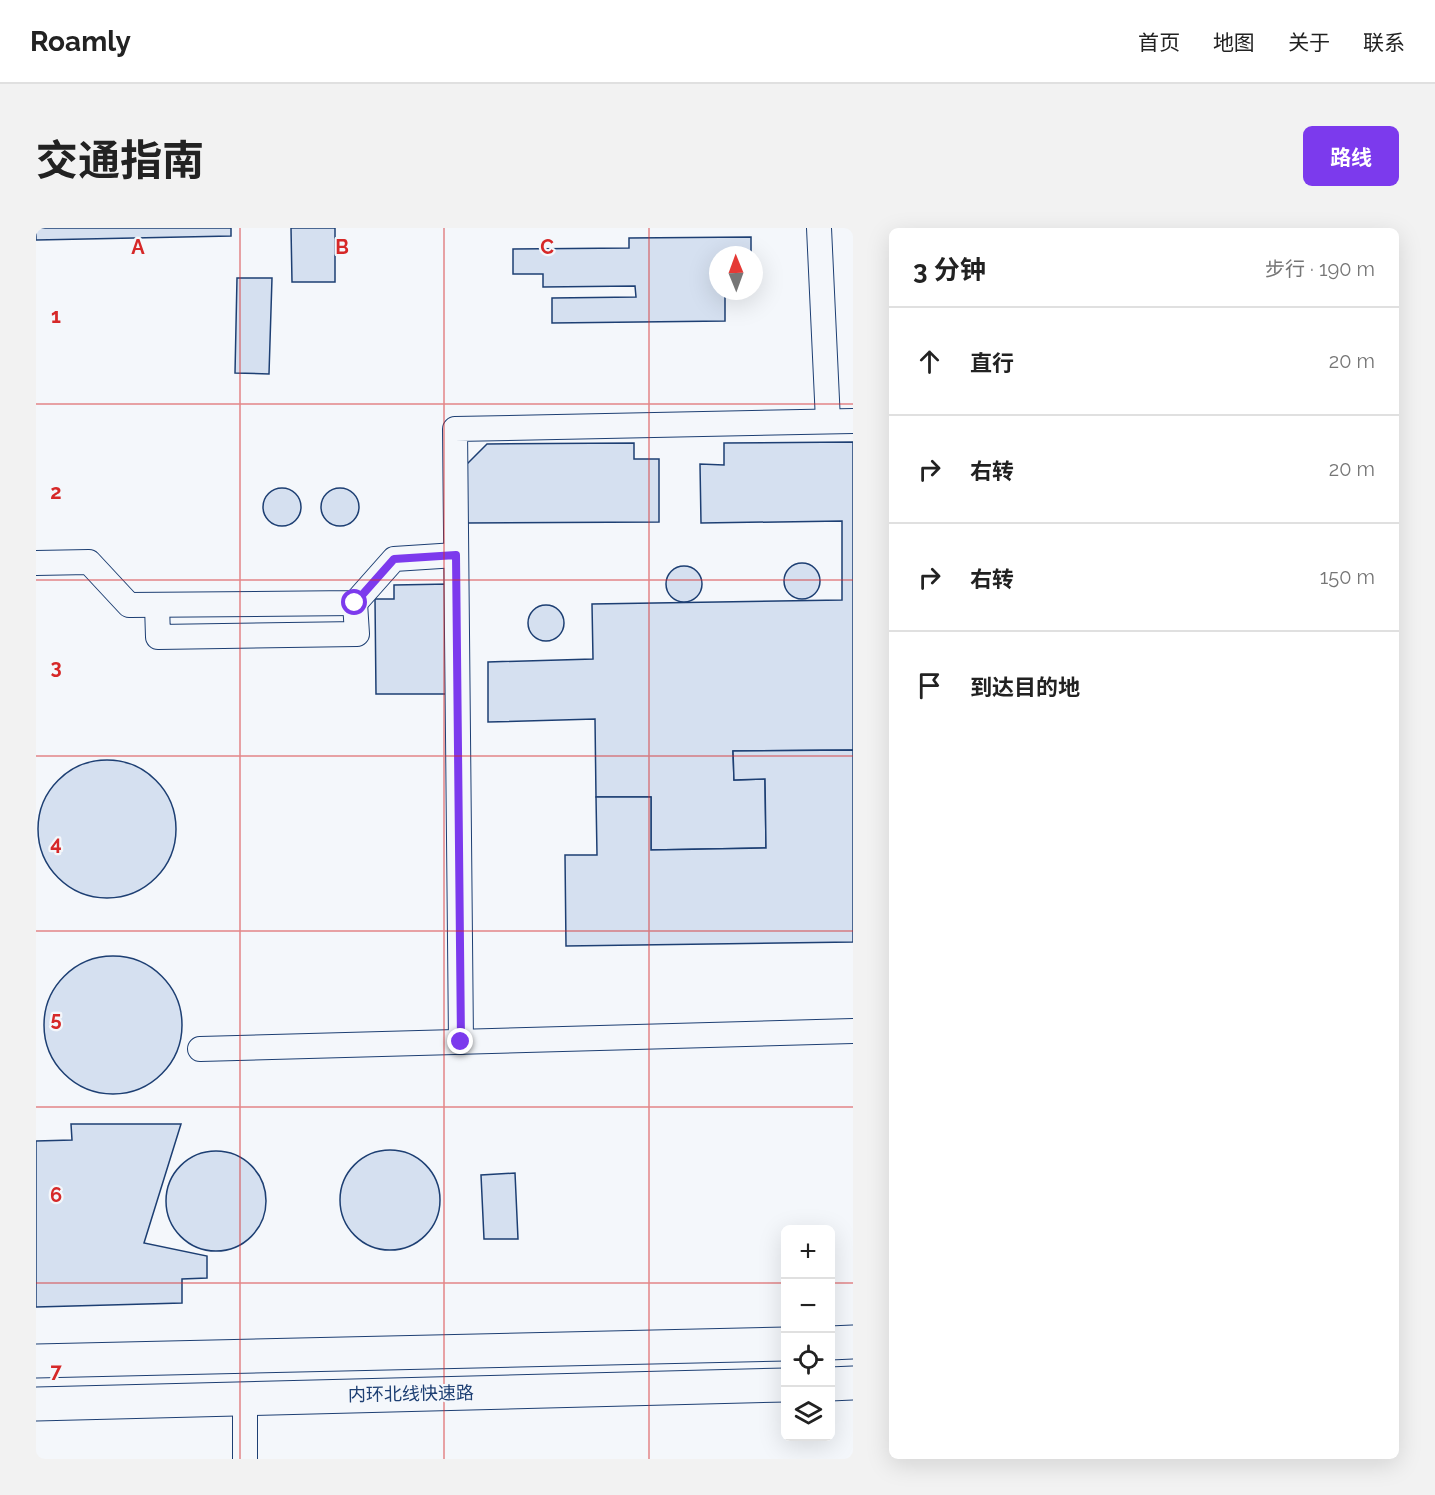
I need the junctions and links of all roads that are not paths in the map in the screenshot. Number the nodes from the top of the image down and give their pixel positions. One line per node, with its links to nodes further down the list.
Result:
1 (819, 228): 2 (lane)
2 (828, 421): 3 (lane); 4 (lane)
3 (853, 421)
4 (456, 555): 6 (lane); 9 (lane)
5 (36, 563): 7 (lane)
6 (355, 603): 7 (lane); 7 (lane)
7 (157, 605)
8 (853, 1031): 9 (lane)
9 (461, 1042): 10 (lane)
10 (200, 1049)
11 (853, 1342): 12 (highway)
12 (835, 1343)
13 (781, 1344): 14 (highway)
14 (36, 1361)
15 (853, 1383): 16 (highway)
16 (835, 1384)
17 (781, 1385): 18 (highway, 内环北线快速路)
18 (36, 1404)
19 (244, 1411): 20 (lane)
20 (245, 1459)

